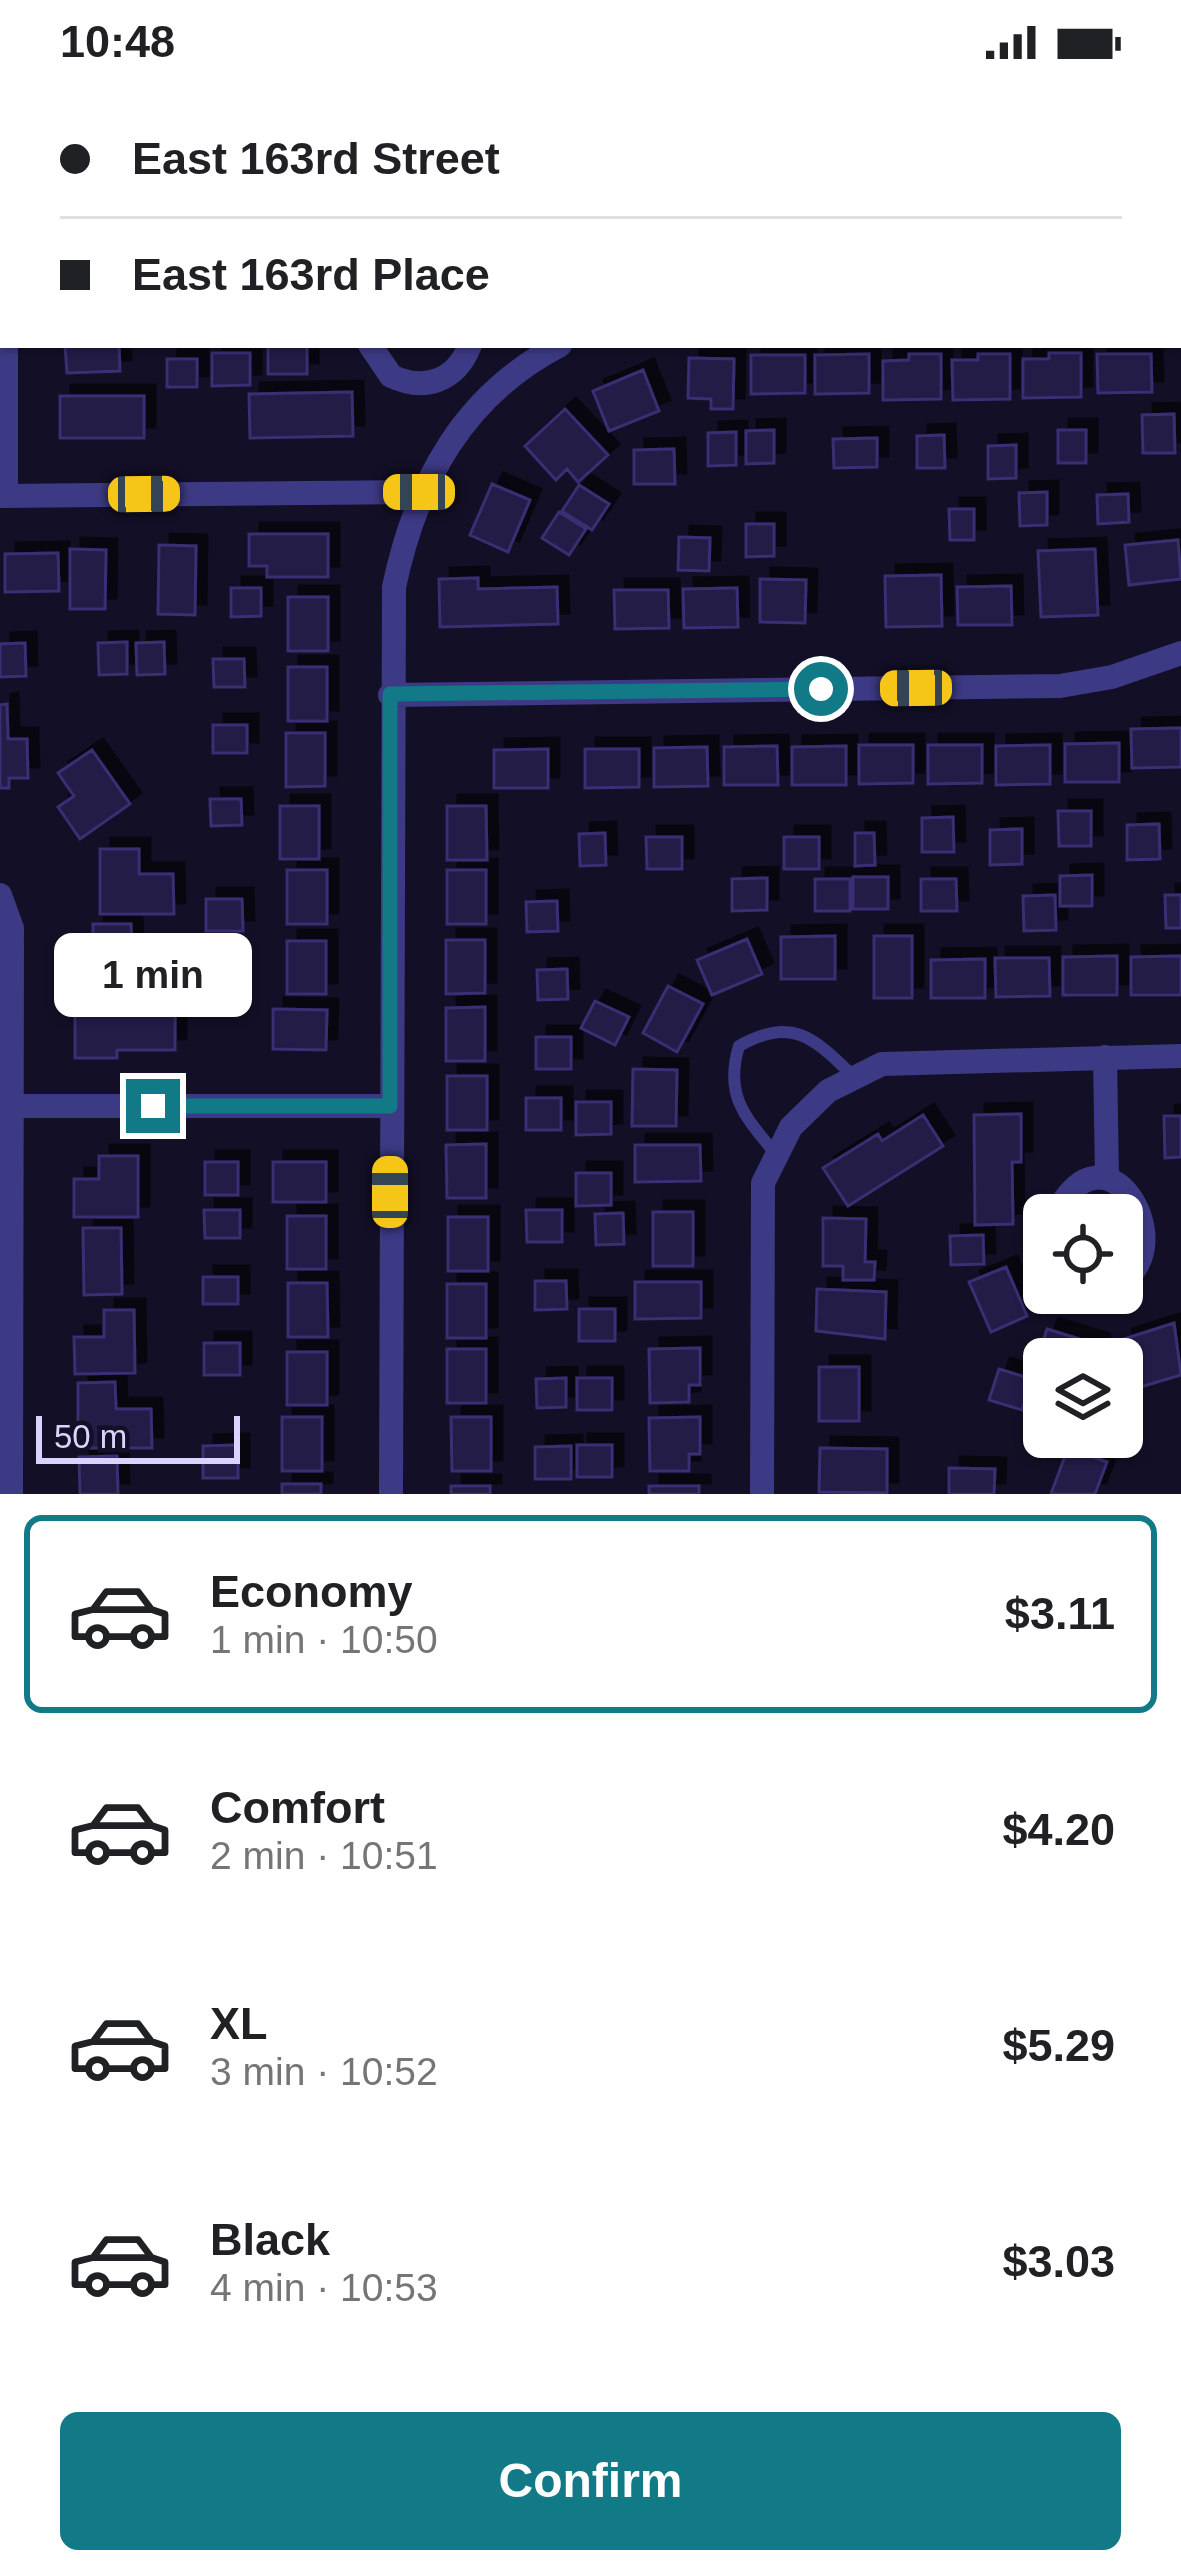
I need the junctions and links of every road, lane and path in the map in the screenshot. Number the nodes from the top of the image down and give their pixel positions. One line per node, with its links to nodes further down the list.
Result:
1 (6, 348): 8 (street)
2 (371, 348): 5 (street)
3 (468, 348): 5 (street)
4 (555, 348): 6 (street)
5 (454, 372): 6 (street)
6 (485, 399): 7 (street)
7 (419, 492): 8 (street); 10 (street)
8 (3, 496)
9 (1181, 652): 10 (street)
10 (390, 694): 16 (street)
11 (0, 895): 15 (street)
12 (1181, 1056): 13 (street)
13 (1105, 1057): 14 (street); 18 (street)
14 (852, 1075): 17 (street); 17 (lane)
15 (11, 1106): 16 (street); 21 (street)
16 (390, 1106): 22 (street)
17 (775, 1153): 23 (street)
18 (1107, 1178): 19 (street); 20 (street)
19 (1071, 1194)
20 (1143, 1270)
21 (11, 1494)
22 (391, 1494)
23 (762, 1494)

